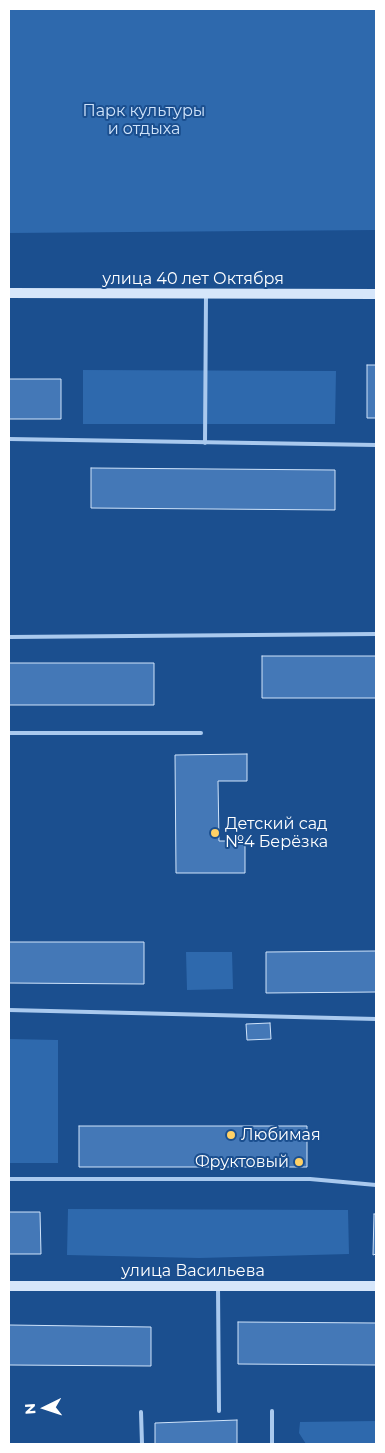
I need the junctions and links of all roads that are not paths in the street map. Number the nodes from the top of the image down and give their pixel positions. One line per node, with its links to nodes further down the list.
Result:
1 (9, 293): 2 (street, улица 40 лет Октября)
2 (206, 294): 3 (street, улица 40 лет Октября); 5 (lane)
3 (376, 294)
4 (9, 439): 5 (lane)
5 (206, 443): 6 (lane)
6 (376, 445)
7 (376, 634): 8 (lane)
8 (9, 637)
9 (9, 733): 10 (lane)
10 (201, 733)
11 (9, 1010): 12 (lane)
12 (376, 1019)
13 (9, 1179): 14 (lane)
14 (376, 1184)
15 (9, 1286): 16 (street, улица Васильева)
16 (218, 1286): 17 (street, улица Васильева); 18 (lane)
17 (376, 1286)
18 (219, 1411)
19 (272, 1411): 22 (lane)
20 (141, 1412): 21 (lane)
21 (142, 1444)
22 (272, 1444)

